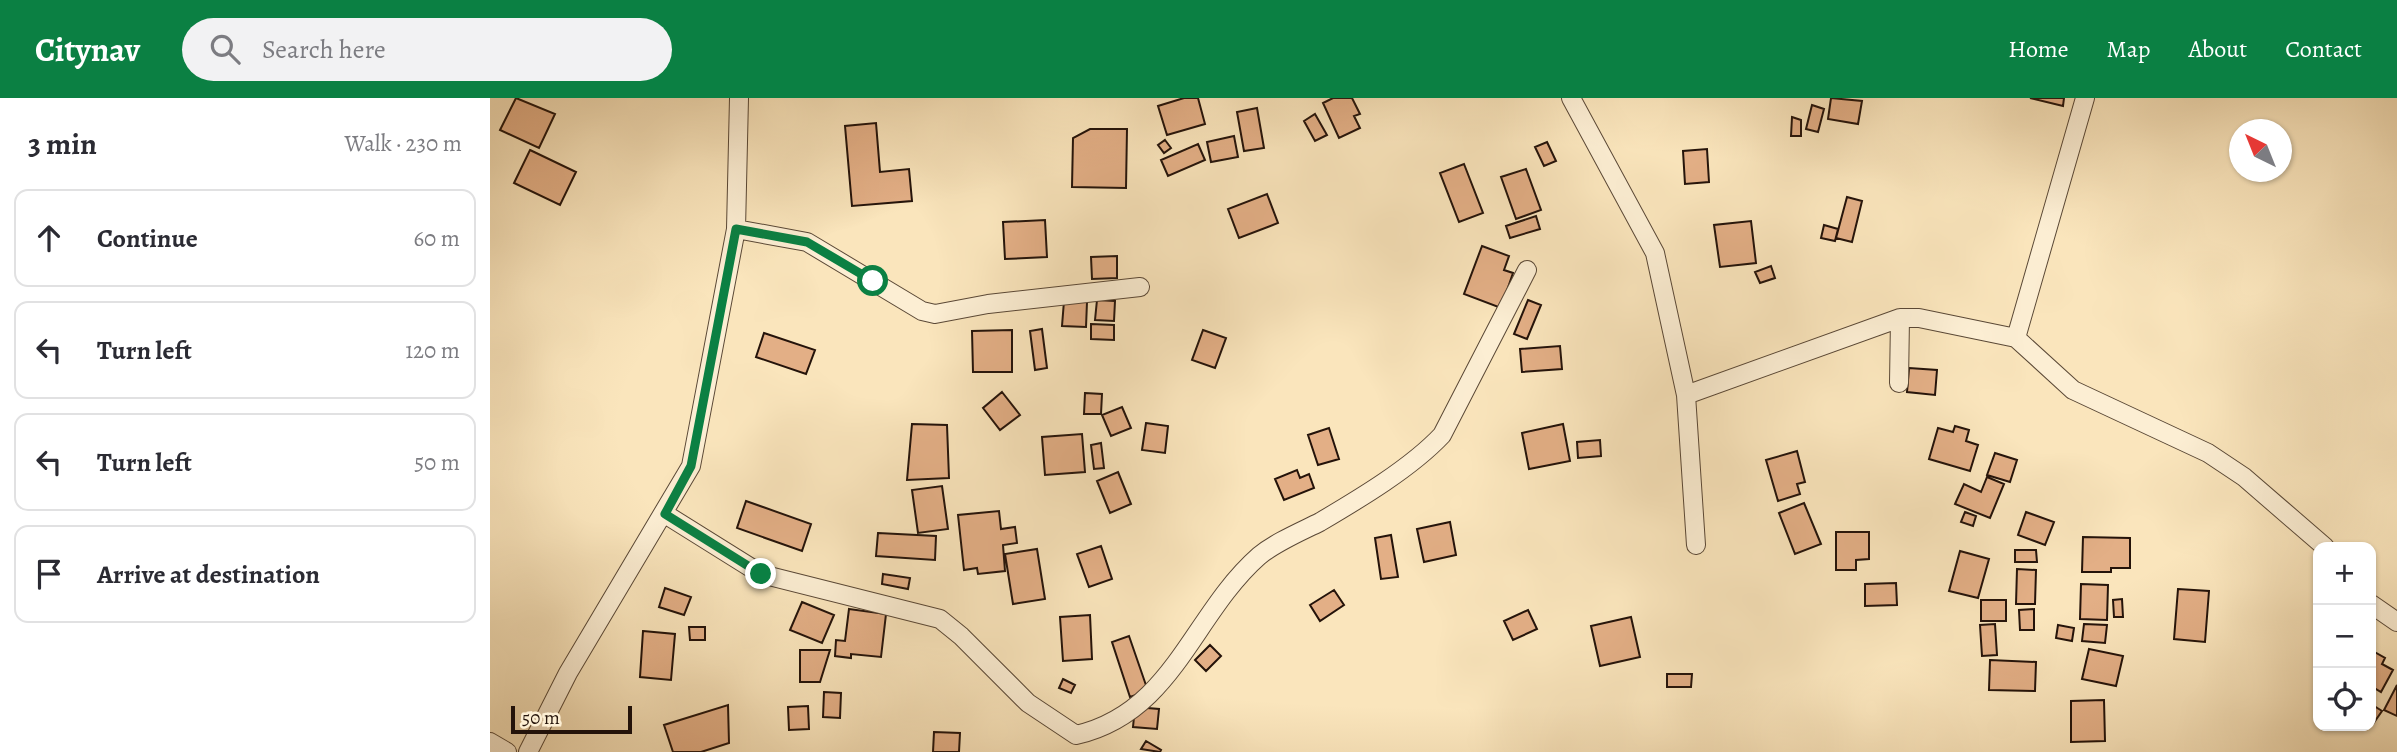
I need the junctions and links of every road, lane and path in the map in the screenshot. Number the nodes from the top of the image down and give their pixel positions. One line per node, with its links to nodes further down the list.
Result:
1 (738, 98): 4 (street)
2 (1572, 98): 10 (street)
3 (2085, 98): 8 (street)
4 (736, 229): 6 (street); 11 (street)
5 (1527, 270): 11 (street)
6 (1140, 287)
7 (1900, 318): 8 (street); 9 (street); 10 (street)
8 (2016, 338): 12 (street)
9 (1899, 383)
10 (1686, 396): 13 (street)
11 (665, 514): 18 (street)
12 (2319, 542)
13 (1696, 545)
14 (2372, 605): 15 (street)
15 (2397, 622)
16 (490, 742): 17 (street)
17 (507, 752)
18 (528, 752)

